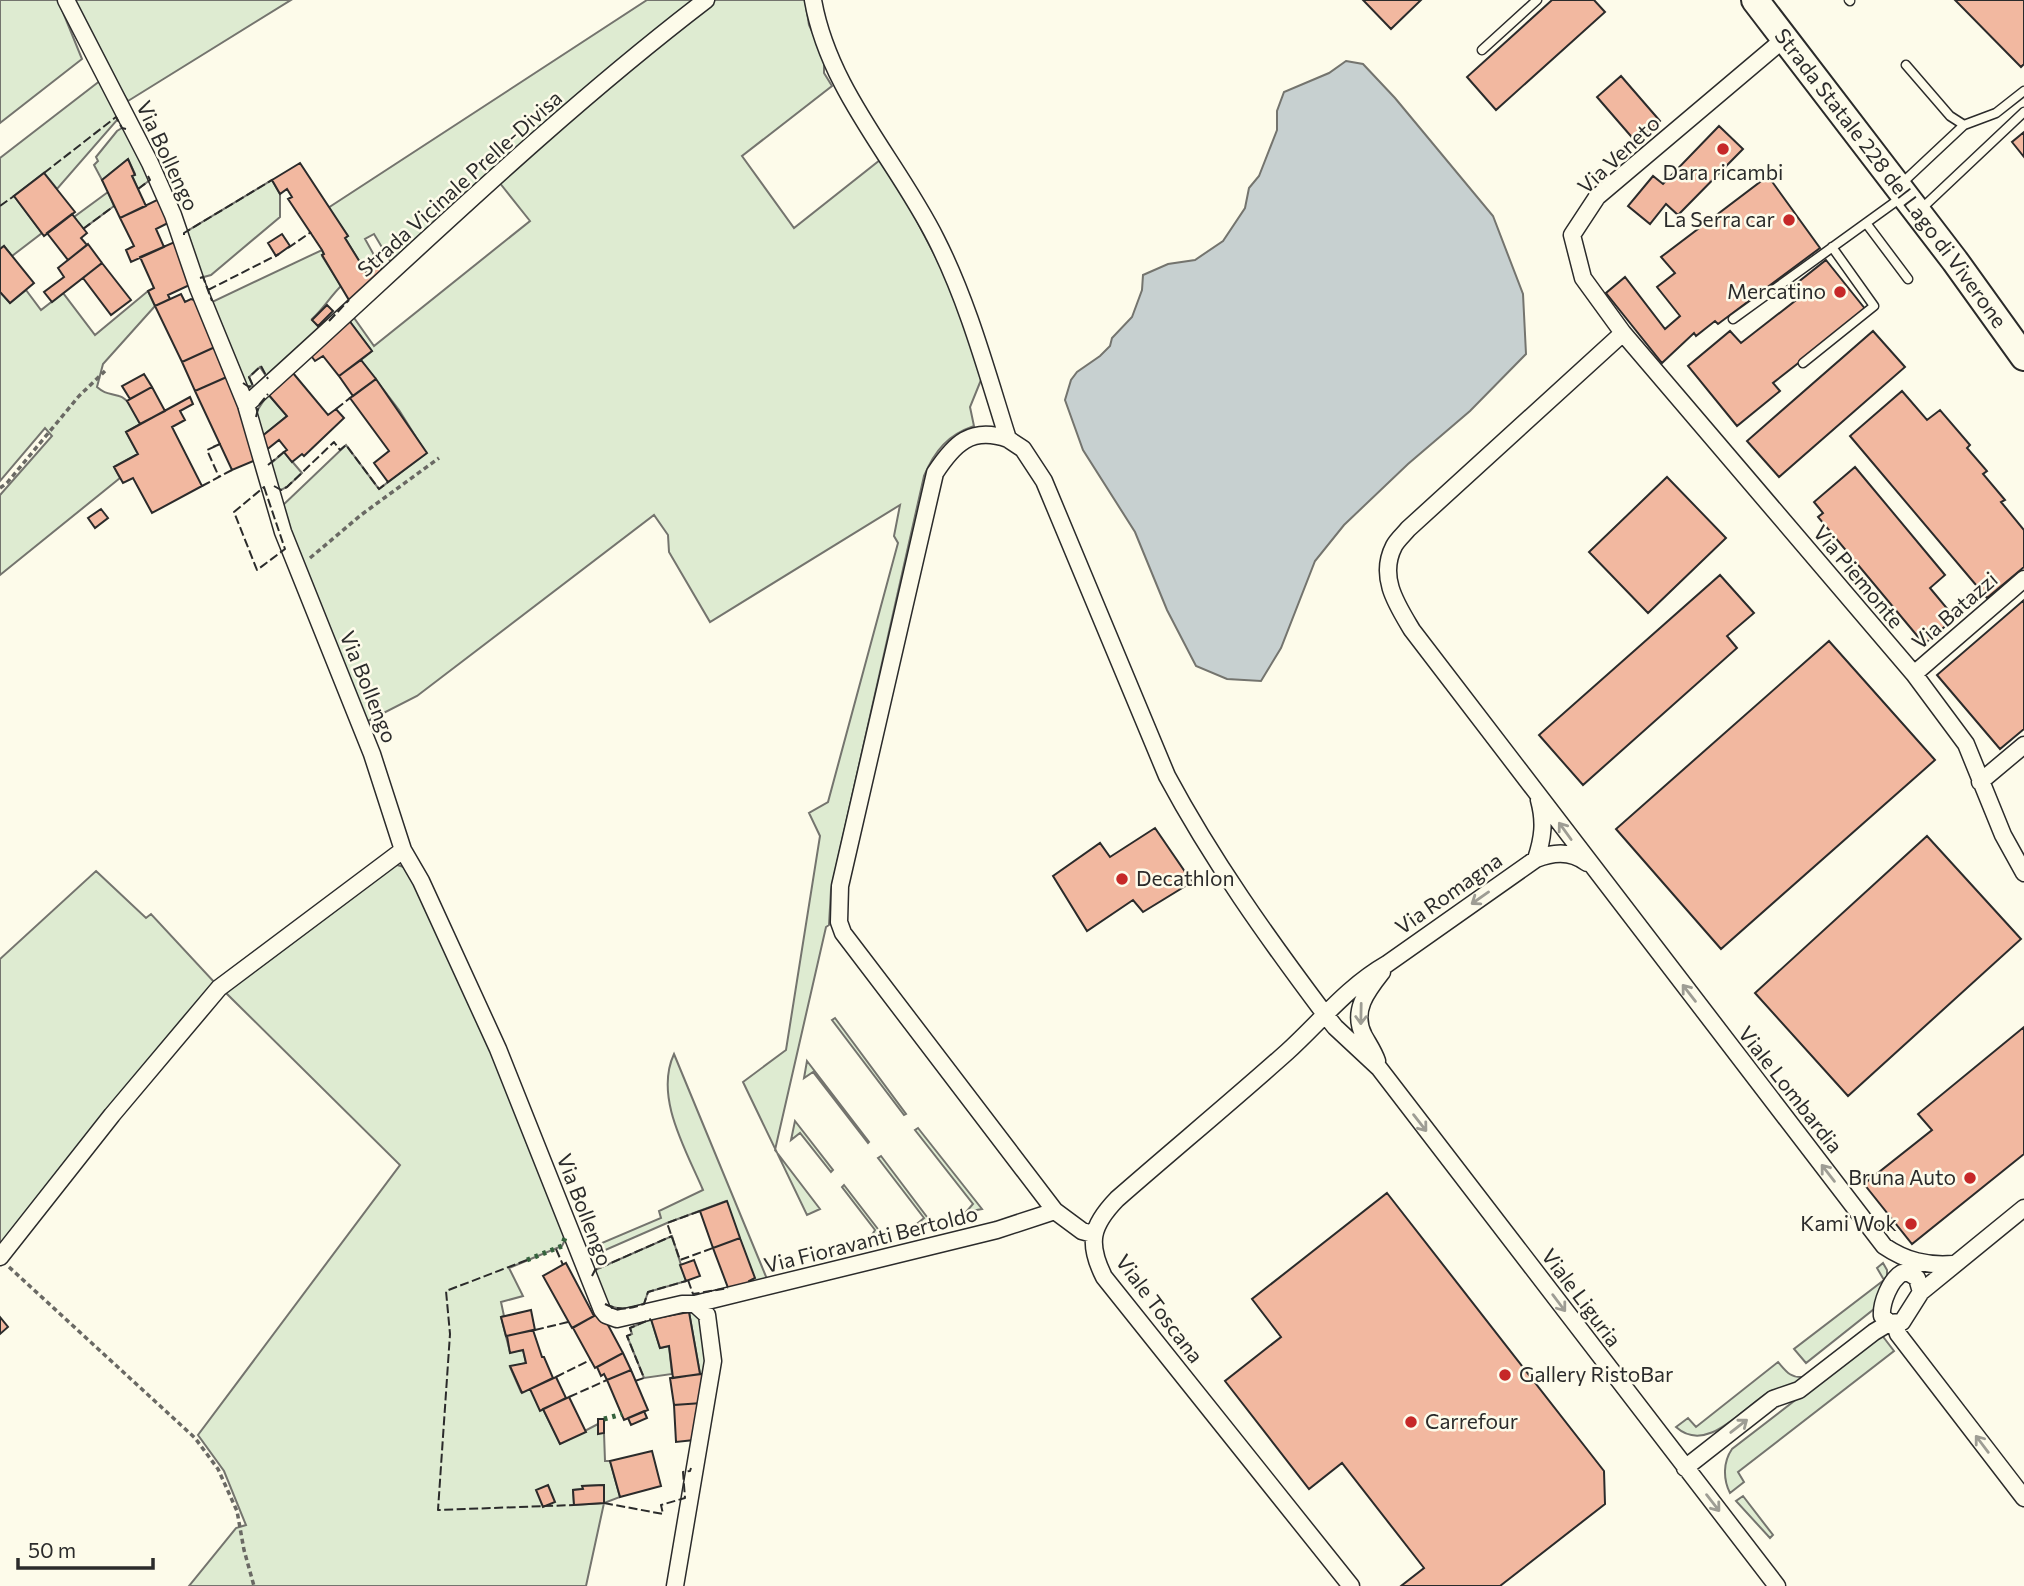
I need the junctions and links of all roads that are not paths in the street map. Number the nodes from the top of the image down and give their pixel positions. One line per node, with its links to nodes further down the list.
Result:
1 (66, 0): 20 (street, Via Bollengo)
2 (706, 0): 20 (street, Strada Vicinale Prelle-Divisa)
3 (813, 0): 21 (street)
4 (1537, 0): 7 (lane)
5 (1755, 0): 6 (main road, Strada Statale 228 del Lago di Viverone)
6 (1784, 38): 12 (main road, Strada Statale 228 del Lago di Viverone); 17 (street, Via Veneto)
7 (1482, 50)
8 (1906, 65): 11 (lane)
9 (2024, 91): 11 (lane)
10 (2024, 112): 12 (lane)
11 (1964, 125): 12 (lane)
12 (1907, 198): 13 (lane); 18 (main road, Strada Statale 228 del Lago di Viverone)
13 (1866, 223): 14 (lane); 15 (lane)
14 (1832, 247): 16 (lane); 19 (lane)
15 (1908, 279)
16 (1732, 319)
17 (1623, 332): 23 (street, Via Piemonte); 26 (street, Viale Lombardia)
18 (2024, 358)
19 (1803, 363)
20 (246, 405): 27 (street, Via Bollengo)
21 (1008, 439): 32 (street); 35 (street)
22 (2024, 579): 23 (street, Via Batazzi)
23 (1914, 674): 25 (street, Via Piemonte)
24 (2024, 746): 25 (street)
25 (1980, 782): 30 (street, Via Piemonte)
26 (1536, 792): 28 (street); 29 (street, Viale Lombardia, one-way to 26)
27 (403, 850): 38 (street); 41 (street, Via Bollengo)
28 (1536, 859): 29 (street); 31 (street, Via Romagna, one-way to 31)
29 (1594, 870): 37 (street, Viale Lombardia, one-way to 29)
30 (2024, 873)
31 (1387, 964): 32 (street); 33 (street, one-way to 33)
32 (1324, 1013): 33 (street); 36 (street)
33 (1379, 1068): 43 (street, Viale Liguria, one-way to 43)
34 (2024, 1208): 39 (street)
35 (1055, 1211): 36 (street); 41 (street, Via Fioravanti Bertoldo)
36 (1093, 1234): 46 (street, Viale Toscana)
37 (1899, 1256): 39 (street, Viale Lombardia); 40 (street)
38 (0, 1258)
39 (1953, 1264): 40 (street)
40 (1916, 1281): 42 (street); 42 (street)
41 (689, 1304): 45 (street)
42 (1892, 1324): 43 (street, one-way to 42); 44 (street, one-way to 42)
43 (1685, 1468): 47 (street, Viale Liguria, one-way to 47)
44 (2024, 1498)
45 (675, 1586)
46 (1351, 1586)
47 (1777, 1586)

